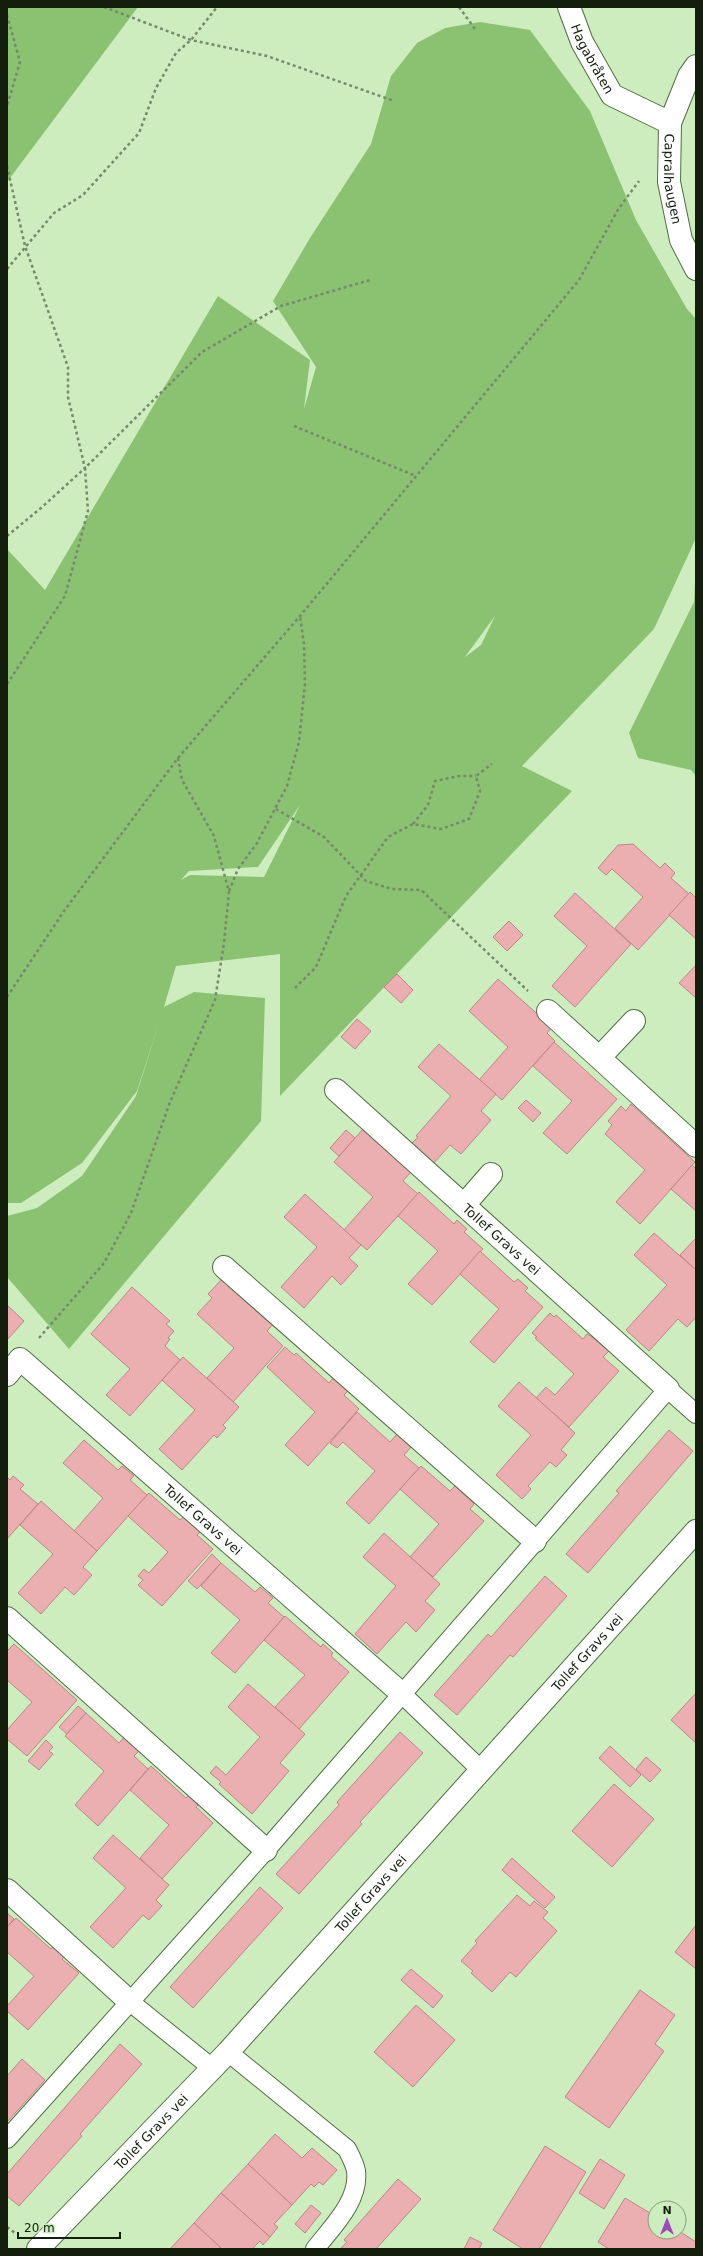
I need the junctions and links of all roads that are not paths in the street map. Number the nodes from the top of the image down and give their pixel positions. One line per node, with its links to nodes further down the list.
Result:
1 (569, 7): 3 (street, Hagabråten)
2 (696, 66): 3 (street, Capralhaugen)
3 (670, 123): 4 (street, Capralhaugen)
4 (696, 269)
5 (548, 1011): 7 (street)
6 (634, 1021): 7 (street)
7 (600, 1057): 9 (street)
8 (336, 1090): 11 (street, Tollef Gravs vei)
9 (696, 1146)
10 (491, 1174): 11 (street)
11 (464, 1205): 14 (street, Tollef Gravs vei)
12 (224, 1268): 17 (street)
13 (14, 1367): 19 (street, Tollef Gravs vei)
14 (668, 1389): 15 (lane); 17 (lane)
15 (696, 1414)
16 (696, 1531): 20 (street, Tollef Gravs vei)
17 (535, 1541): 19 (lane)
18 (7, 1618): 21 (street)
19 (401, 1693): 20 (lane); 21 (lane)
20 (481, 1770): 24 (street, Tollef Gravs vei)
21 (266, 1850): 23 (lane)
22 (7, 1890): 23 (street)
23 (129, 2001): 25 (lane); 26 (lane)
24 (228, 2052): 25 (street, Tollef Gravs vei); 28 (lane)
25 (212, 2068): 27 (street, Tollef Gravs vei)
26 (7, 2139)
27 (38, 2249)
28 (315, 2249)

